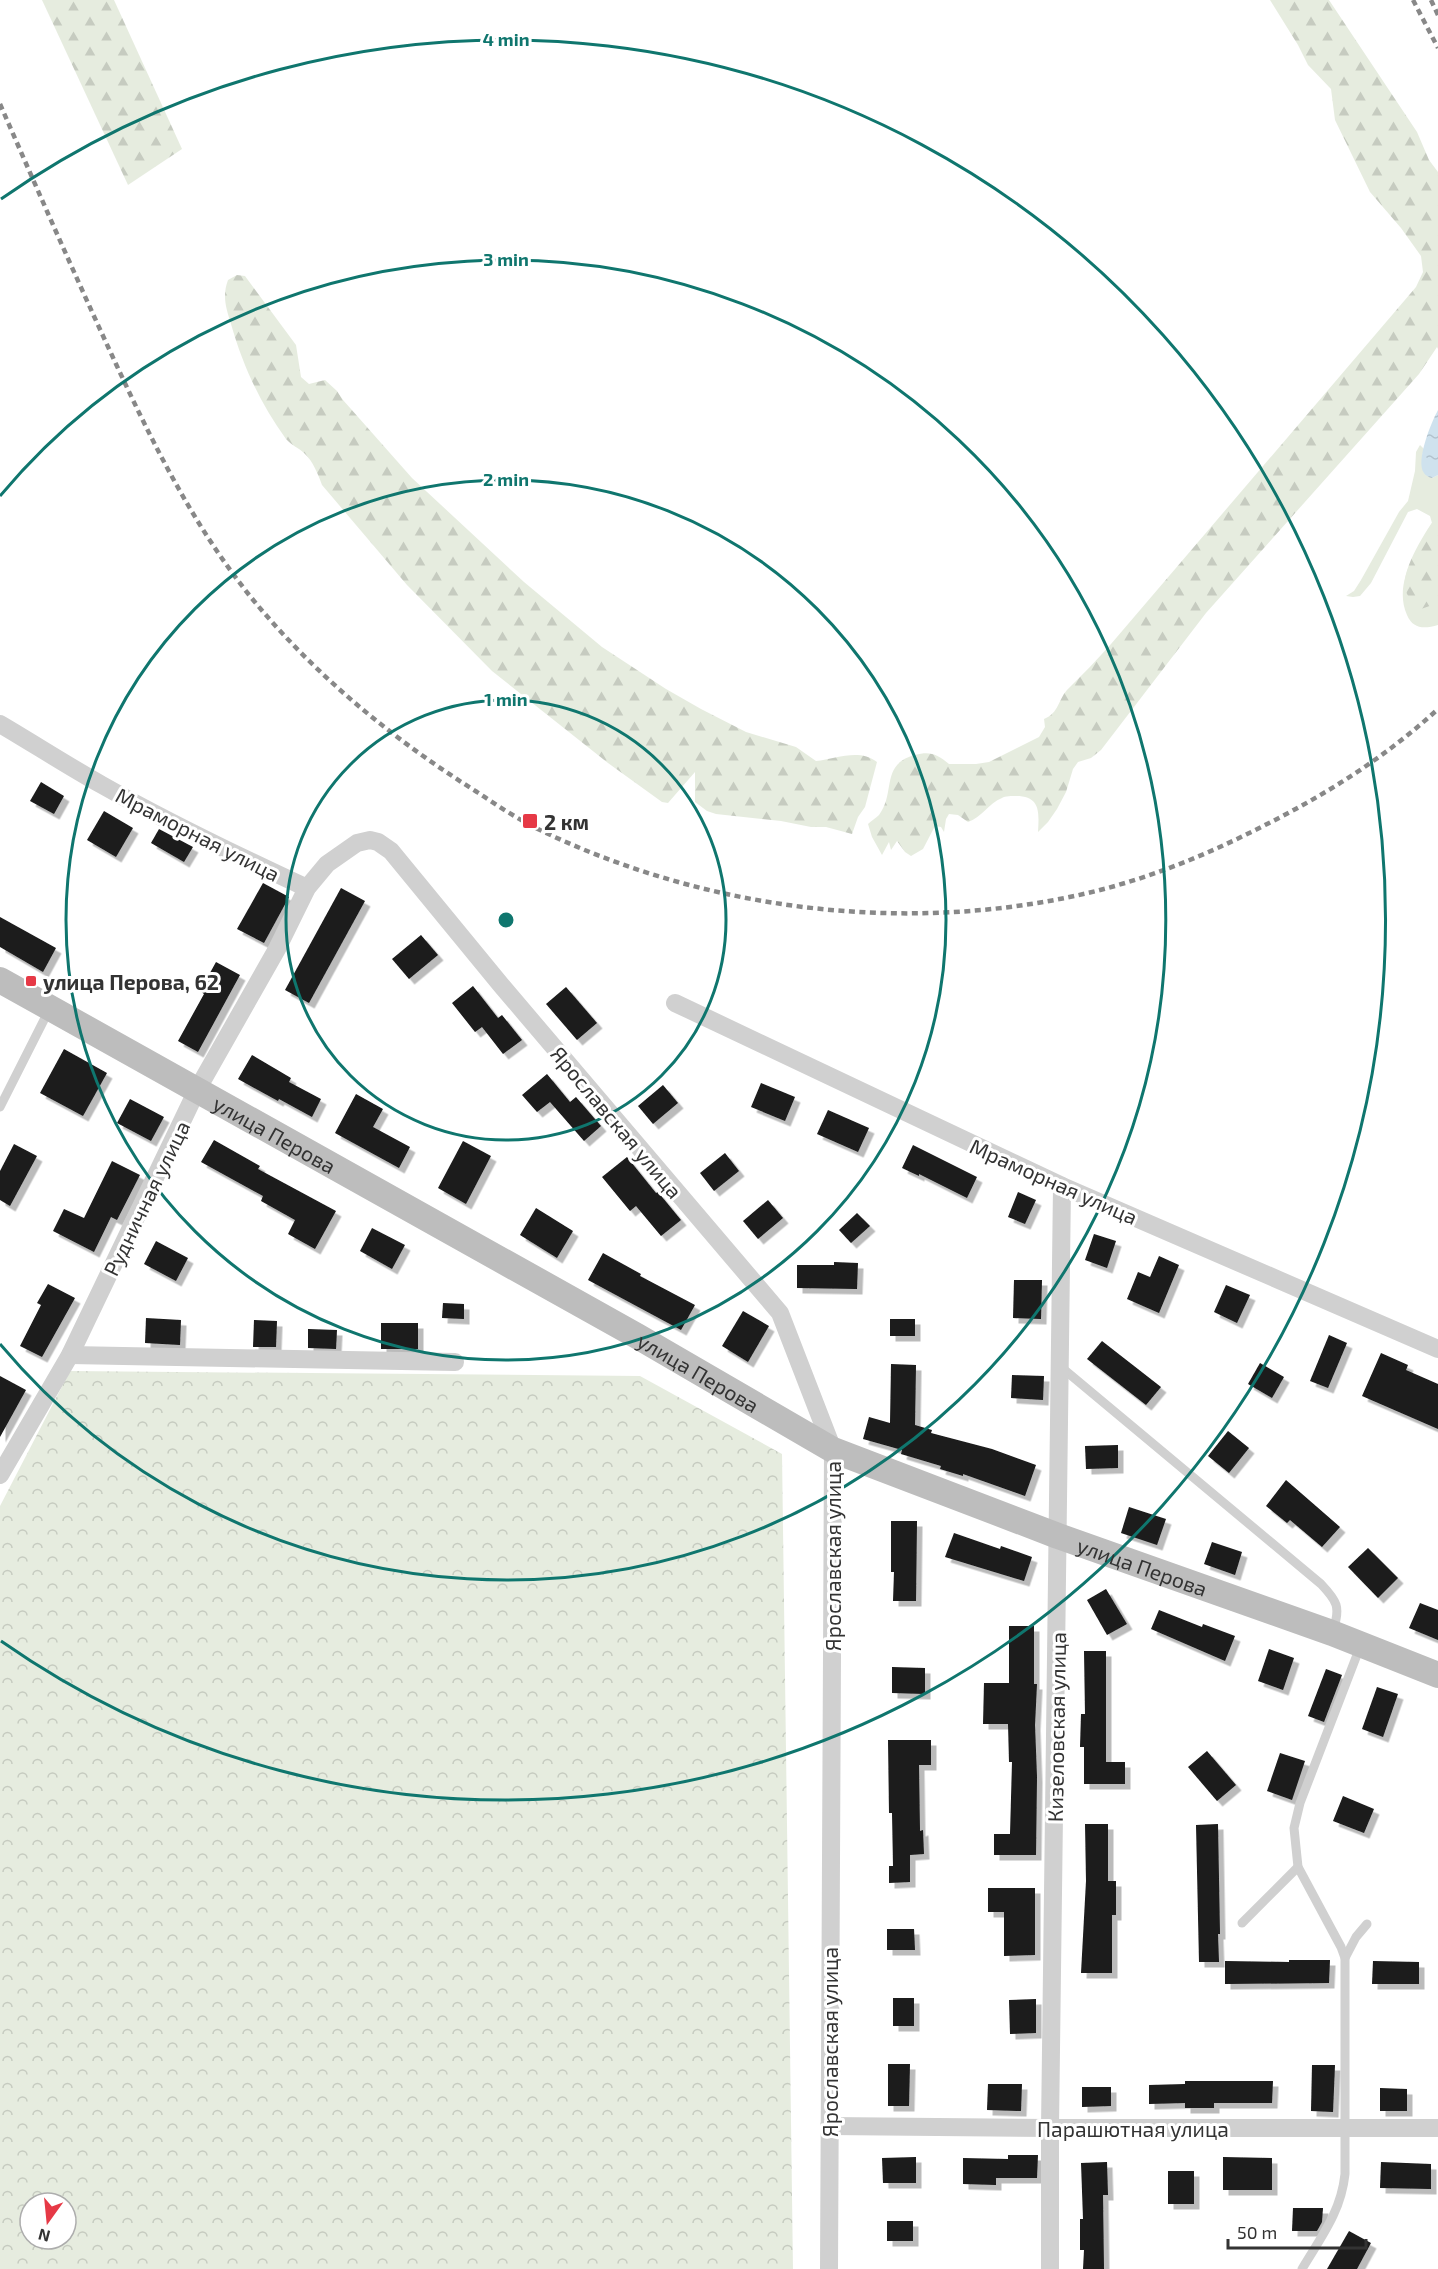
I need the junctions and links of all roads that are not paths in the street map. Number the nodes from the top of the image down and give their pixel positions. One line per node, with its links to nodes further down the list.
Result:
1 (0, 724): 2 (street, Мраморная улица)
2 (307, 888): 6 (street, Рудничная улица); 13 (street, Ярославская улица)
3 (0, 980): 5 (main road, улица Перова)
4 (675, 1003): 8 (street, Мраморная улица)
5 (50, 1008): 6 (main road, улица Перова); 7 (lane)
6 (198, 1090): 10 (street, Рудничная улица); 13 (main road, улица Перова)
7 (0, 1107)
8 (1062, 1186): 9 (street, Мраморная улица); 12 (street, Кизеловская улица)
9 (1438, 1349)
10 (70, 1355): 11 (street); 14 (street, Рудничная улица)
11 (455, 1362)
12 (1059, 1365): 15 (street, Кизеловская улица); 16 (lane)
13 (833, 1450): 15 (main road, улица Перова); 23 (street, Ярославская улица)
14 (0, 1474)
15 (1058, 1536): 16 (main road, улица Перова); 25 (street, Кизеловская улица)
16 (1332, 1633): 17 (main road, улица Перова)
17 (1361, 1645): 18 (main road, улица Перова); 19 (lane)
18 (1438, 1675)
19 (1298, 1867): 20 (lane); 22 (lane)
20 (1242, 1923)
21 (1367, 1924): 22 (lane)
22 (1345, 1958): 26 (lane)
23 (829, 2126): 25 (street, Парашютная улица); 27 (street, Ярославская улица)
24 (1438, 2127): 26 (street, Парашютная улица)
25 (1050, 2128): 26 (street, Парашютная улица); 28 (street, Кизеловская улица)
26 (1345, 2129): 29 (lane)
27 (829, 2269)
28 (1050, 2269)
29 (1302, 2269)

